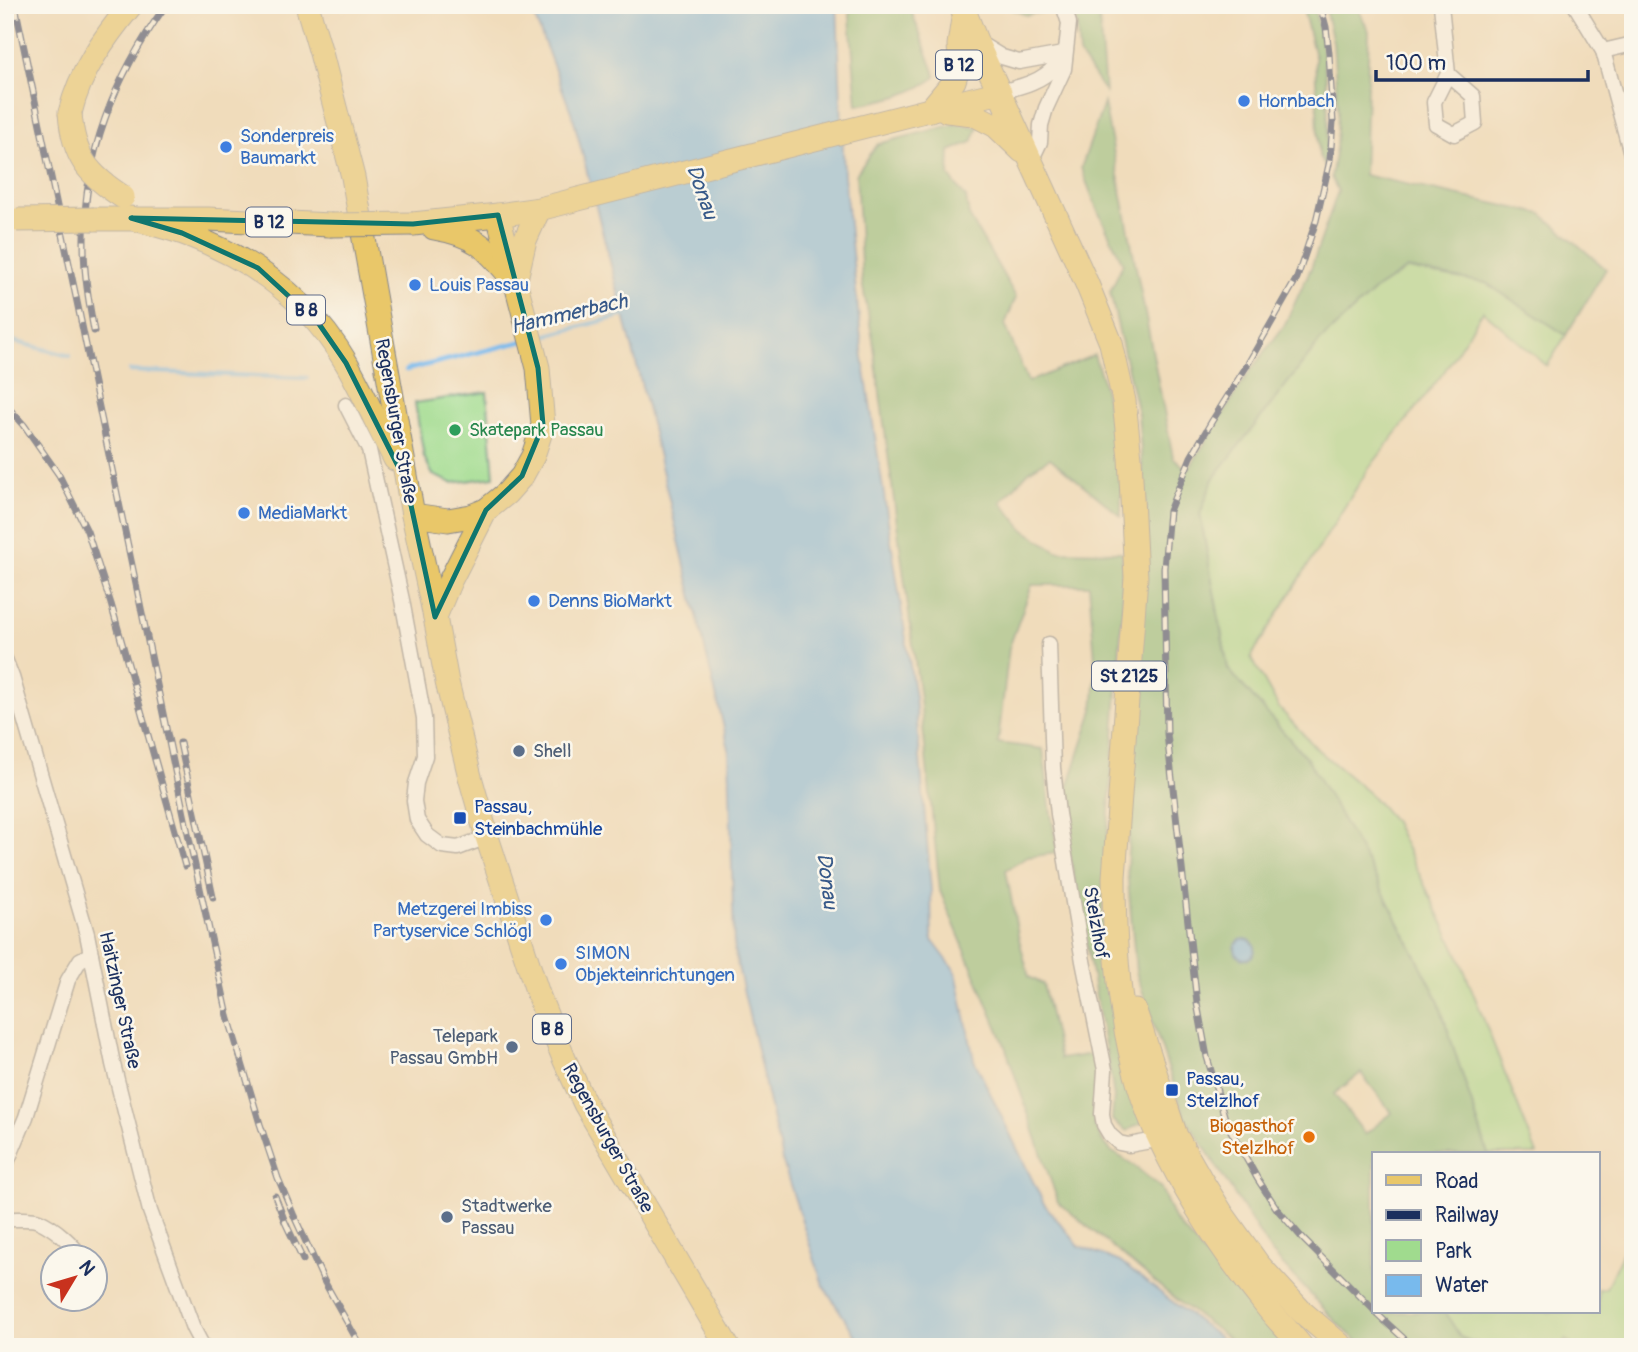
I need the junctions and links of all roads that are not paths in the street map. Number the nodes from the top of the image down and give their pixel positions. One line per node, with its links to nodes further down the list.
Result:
1 (131, 5): 16 (main road, B 8, bridge)
2 (307, 5): 24 (main road, Regensburger Straße / B 8)
3 (1063, 5): 10 (street)
4 (1441, 5): 11 (street)
5 (1575, 5): 9 (street)
6 (963, 9): 7 (main road, St 2125); 13 (main road, B 12)
7 (977, 43): 10 (street); 12 (main road, St 2125)
8 (1633, 44): 9 (street)
9 (1603, 51): 15 (street)
10 (1064, 52): 12 (street); 14 (street)
11 (1448, 74)
12 (1000, 92): 13 (main road); 14 (main road, St 2125)
13 (930, 110): 14 (main road); 17 (main road)
14 (1031, 161): 32 (main road, St 2125)
15 (1633, 161)
16 (127, 208): 19 (main road, B 8); 20 (main road, bridge); 24 (main road, B 8)
17 (538, 209): 18 (main road, B 12); 22 (main road)
18 (498, 215): 21 (main road, B 12); 22 (main road)
19 (208, 219): 21 (main road, B 12, bridge)
20 (11, 220)
21 (413, 224): 22 (main road)
22 (515, 282): 25 (main road)
23 (346, 405): 30 (street, Regensburger Straße)
24 (406, 482): 26 (main road, Regensburger Straße / B 8)
25 (486, 510): 26 (main road); 27 (main road)
26 (413, 515): 27 (main road, Regensburger Straße / B 8)
27 (435, 617): 30 (main road, Regensburger Straße / B 8)
28 (1049, 644): 32 (street, Stelzlhof)
29 (5, 659): 31 (street, Haitzinger Straße)
30 (487, 837): 38 (main road, Regensburger Straße / B 8)
31 (91, 954): 33 (street); 37 (street, Haitzinger Straße)
32 (1168, 1138): 36 (main road, St 2125); 39 (main road, St 2125)
33 (5, 1167)
34 (5, 1219): 35 (street)
35 (70, 1244)
36 (1302, 1345)
37 (203, 1347)
38 (728, 1347)
39 (1343, 1347)

